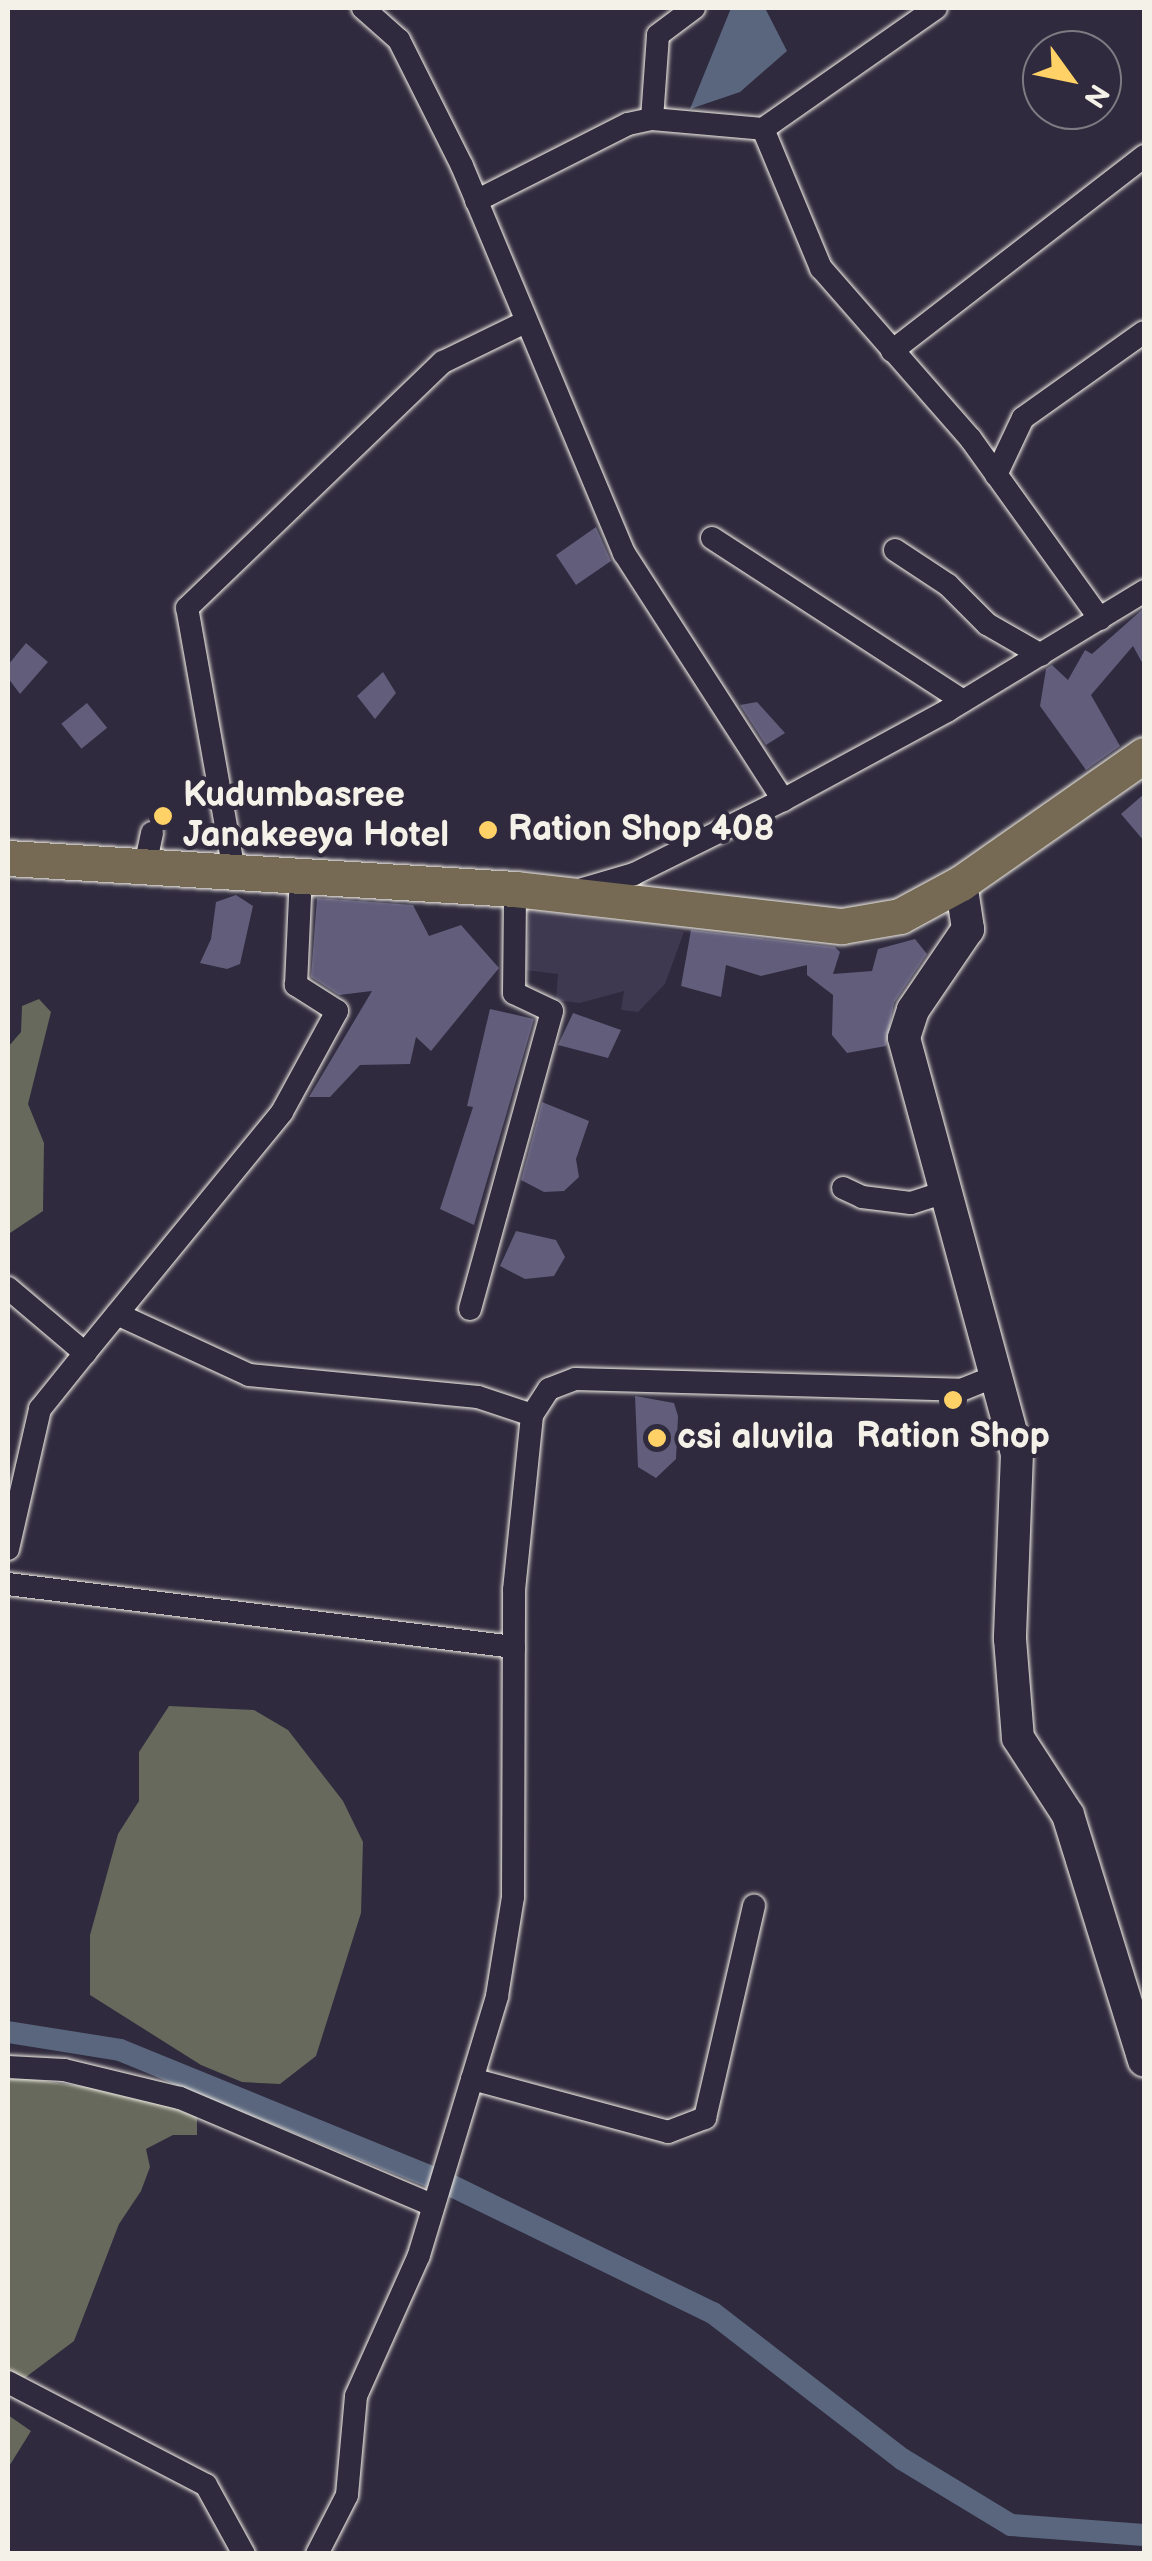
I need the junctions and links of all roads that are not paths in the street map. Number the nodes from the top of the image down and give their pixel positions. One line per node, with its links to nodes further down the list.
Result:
1 (363, 8): 7 (street)
2 (694, 8): 4 (street)
3 (936, 8): 5 (street)
4 (652, 119): 5 (street); 7 (street)
5 (763, 129): 10 (street)
6 (1144, 156): 10 (street)
7 (476, 201): 8 (street)
8 (525, 322): 19 (street); 21 (street)
9 (1144, 332): 11 (street)
10 (892, 351): 11 (street)
11 (996, 475): 15 (street)
12 (712, 538): 17 (street)
13 (895, 550): 16 (street)
14 (1144, 591): 15 (street)
15 (1100, 619): 16 (street)
16 (1040, 655): 17 (street)
17 (963, 702): 19 (street)
18 (1144, 754): 23 (main road)
19 (783, 800): 25 (street)
20 (8, 858): 21 (main road)
21 (234, 871): 22 (main road)
22 (301, 876): 24 (main road); 30 (street)
23 (962, 883): 25 (main road); 27 (street)
24 (516, 889): 25 (main road); 29 (street)
25 (566, 894)
26 (843, 1188): 27 (street)
27 (948, 1191): 32 (street)
28 (8, 1288): 31 (street)
29 (470, 1310)
30 (117, 1314): 31 (street); 33 (street)
31 (86, 1352): 34 (street)
32 (994, 1376): 33 (street); 38 (street)
33 (532, 1415): 36 (street)
34 (8, 1549)
35 (8, 1584): 36 (street)
36 (514, 1647): 40 (street)
37 (754, 1906): 40 (street)
38 (1144, 2061)
39 (8, 2067): 41 (street)
40 (472, 2079): 41 (street)
41 (432, 2205): 44 (street)
42 (8, 2382): 43 (street)
43 (244, 2554)
44 (317, 2554)

